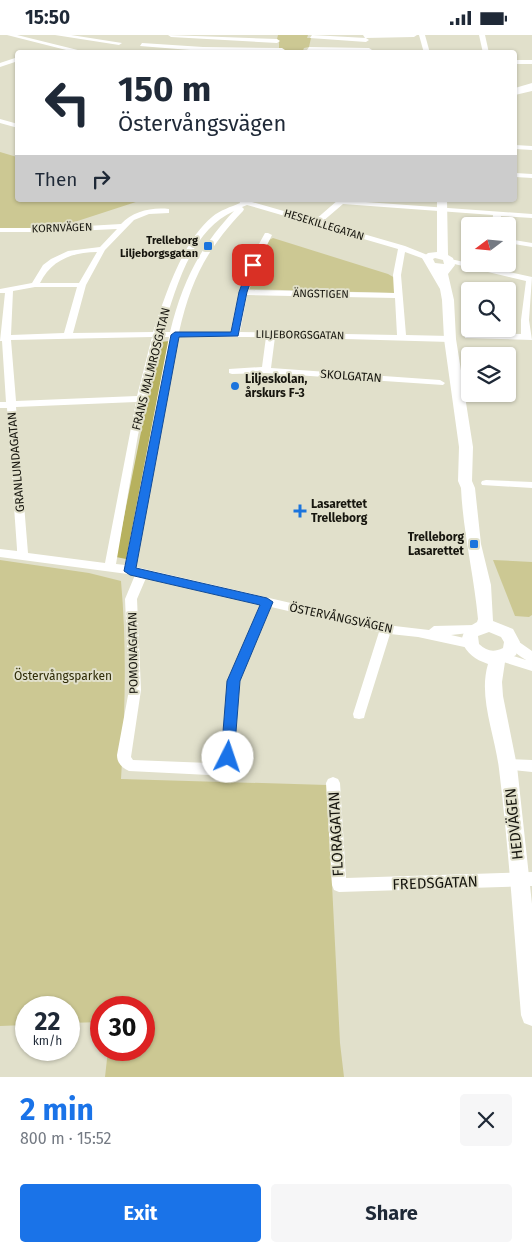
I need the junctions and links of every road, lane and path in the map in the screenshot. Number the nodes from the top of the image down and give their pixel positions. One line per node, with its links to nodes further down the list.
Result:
1 (10, 35): 14 (street)
2 (58, 35): 7 (street)
3 (171, 35): 8 (street)
4 (414, 35): 10 (street)
5 (422, 35): 22 (street)
6 (482, 35): 23 (street)
7 (79, 36): 12 (street); 14 (street)
8 (216, 37): 11 (street); 19 (street)
9 (312, 37): 10 (street)
10 (365, 37): 21 (street)
11 (277, 41)
12 (120, 43)
13 (142, 45): 18 (street)
14 (58, 47): 16 (street); 17 (street)
15 (309, 49): 20 (street)
16 (48, 50)
17 (72, 50)
18 (192, 50)
19 (203, 50)
20 (340, 50)
21 (370, 50)
22 (426, 50)
23 (485, 50)
24 (15, 60): 27 (street)
25 (517, 62): 26 (street)
26 (532, 62)
27 (0, 65)
28 (532, 87): 29 (main road)
29 (517, 90)
30 (0, 121): 31 (street)
31 (15, 125)
32 (517, 147): 33 (street)
33 (532, 148)
34 (517, 175): 35 (street)
35 (532, 176)
36 (517, 182): 37 (street)
37 (532, 183)
38 (243, 202): 66 (street, FRANS MALMROSGATAN)
39 (244, 202): 67 (street, FRANS MALMROSGATAN)
40 (248, 202): 48 (street, HESEKILLEGATAN)
41 (340, 202): 48 (street)
42 (366, 202): 43 (street)
43 (442, 205): 45 (street); 56 (main road, HEDVÄGEN)
44 (166, 211): 49 (street)
45 (497, 213): 46 (street); 47 (street)
46 (532, 216)
47 (497, 217)
48 (316, 223): 54 (street, HESEKILLEGATAN)
49 (124, 226): 50 (street, KORNVÄGEN); 55 (street)
50 (0, 230)
51 (268, 235): 61 (street)
52 (516, 242): 53 (street)
53 (532, 245)
54 (402, 248): 56 (street, HESEKILLEGATAN); 62 (street)
55 (102, 249): 58 (street); 59 (street)
56 (439, 260): 57 (street, HESEKILLEGATAN); 72 (main road, HEDVÄGEN)
57 (531, 280): 69 (street)
58 (36, 285): 59 (street); 60 (street)
59 (82, 285): 70 (street)
60 (4, 291): 63 (street, GRANLUNDAGATAN)
61 (243, 292): 62 (street, ÄNGSTIGEN); 64 (street)
62 (399, 296): 71 (street)
63 (3, 334): 70 (street, LILJEBORGSGATAN); 77 (street, GRANLUNDAGATAN)
64 (235, 334): 65 (street, LILJEBORGSGATAN); 67 (street, LILJEBORGSGATAN)
65 (271, 334): 71 (street, LILJEBORGSGATAN); 73 (street)
66 (157, 335): 67 (street, LILJEBORGSGATAN); 70 (street, LILJEBORGSGATAN); 76 (street, FRANS MALMROSGATAN)
67 (175, 335): 84 (street, FRANS MALMROSGATAN)
68 (516, 336): 69 (street)
69 (529, 336)
70 (67, 337)
71 (402, 339): 72 (street, LILJEBORGSGATAN)
72 (450, 339): 85 (main road, HEDVÄGEN)
73 (266, 370): 74 (street, SKOLGATAN); 75 (street, SKOLGATAN)
74 (232, 371)
75 (440, 383)
76 (142, 399): 77 (street); 83 (street, FRANS MALMROSGATAN)
77 (11, 403): 78 (street); 82 (street, GRANLUNDAGATAN)
78 (0, 405)
79 (486, 483): 80 (street)
80 (532, 485)
81 (0, 553): 82 (street, ÖSTERVÅNGSVÄGEN)
82 (22, 555): 83 (street, ÖSTERVÅNGSVÄGEN)
83 (110, 567): 84 (street, ÖSTERVÅNGSVÄGEN)
84 (136, 572): 86 (street, ÖSTERVÅNGSVÄGEN); 86 (street, POMONAGATAN)
85 (483, 585): 88 (main road, HEDVÄGEN); 89 (main road, HEDVÄGEN)
86 (267, 602): 87 (street, ÖSTERVÅNGSVÄGEN)
87 (386, 629): 89 (street, ÖSTERVÅNGSVÄGEN); 95 (street)
88 (501, 629): 89 (main road); 90 (main road, HEDVÄGEN)
89 (476, 638): 91 (main road); 94 (main road, HEDVÄGEN)
90 (512, 642): 91 (main road, HEDVÄGEN); 92 (street)
91 (500, 657): 93 (street); 94 (main road, HEDVÄGEN)
92 (532, 657)
93 (532, 666)
94 (494, 693): 96 (main road, HEDVÄGEN)
95 (359, 714)
96 (508, 765): 97 (street); 99 (main road, HEDVÄGEN)
97 (532, 766)
98 (333, 783): 100 (street, FLORAGATAN)
99 (526, 880): 100 (street, FREDSGATAN); 101 (main road, HEDVÄGEN)
100 (339, 885)
101 (532, 1015)

